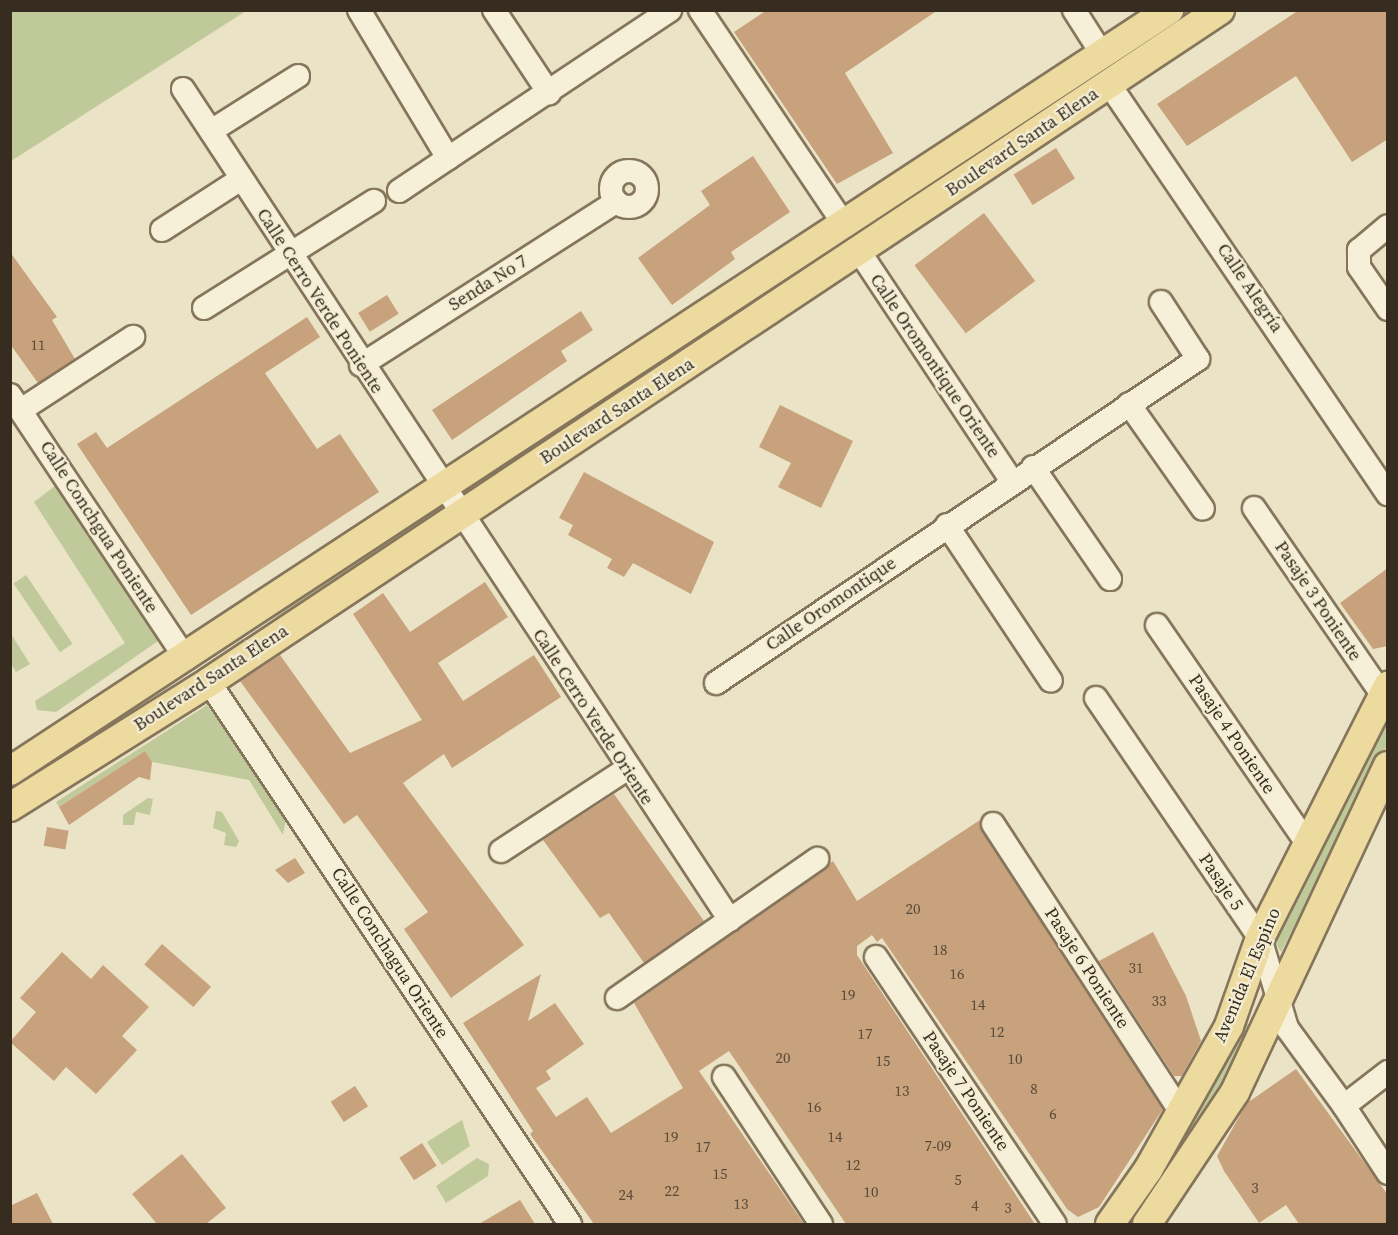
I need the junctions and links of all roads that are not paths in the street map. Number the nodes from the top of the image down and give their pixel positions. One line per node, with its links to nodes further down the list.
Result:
1 (359, 10): 17 (street)
2 (494, 10): 14 (street)
3 (670, 10): 9 (street)
4 (700, 10): 22 (street)
5 (1074, 10): 10 (street)
6 (1169, 10): 10 (main road, Boulevard Santa Elena)
7 (1175, 10): 12 (main road)
8 (1220, 10): 12 (main road, Boulevard Santa Elena)
9 (640, 19): 14 (street)
10 (1102, 54): 16 (main road); 22 (main road, Boulevard Santa Elena)
11 (298, 76): 15 (street)
12 (1109, 84): 16 (main road, Boulevard Santa Elena); 37 (street, Calle Alegría)
13 (183, 89): 15 (street, Calle Cerro Verde Poniente)
14 (549, 93): 17 (street)
15 (211, 131): 18 (street, Calle Cerro Verde Poniente)
16 (1036, 133): 25 (main road, Boulevard Santa Elena)
17 (447, 158): 19 (street)
18 (241, 179): 24 (street); 26 (street, Calle Cerro Verde Poniente)
19 (399, 191)
20 (374, 201): 26 (street)
21 (616, 202): 31 (street, Senda No 7)
22 (845, 226): 36 (main road, Boulevard Santa Elena)
23 (1388, 226): 29 (street)
24 (162, 230)
25 (859, 251): 35 (street, Calle Oromontique Oriente); 40 (main road, Boulevard Santa Elena)
26 (288, 252): 28 (street); 31 (street, Calle Cerro Verde Poniente)
27 (1161, 302): 33 (street, Calle Oromontique)
28 (204, 308)
29 (1388, 309)
30 (133, 338): 32 (street)
31 (362, 364): 36 (street, Calle Cerro Verde Poniente)
32 (16, 402): 45 (street, Calle Conchgua Poniente)
33 (1129, 404): 34 (street, Calle Oromontique); 39 (street)
34 (1032, 467): 35 (street, Calle Oromontique); 42 (street)
35 (1012, 481): 41 (street, Calle Oromontique)
36 (441, 488): 40 (street, Calle Cerro Verde Poniente); 43 (main road, Boulevard Santa Elena)
37 (1388, 494)
38 (1254, 508): 49 (street, Pasaje 3 Poniente)
39 (1203, 509)
40 (457, 513): 47 (main road, Boulevard Santa Elena); 53 (street, Calle Cerro Verde Oriente)
41 (947, 525): 46 (street); 48 (street, Calle Oromontique)
42 (1110, 579)
43 (300, 583): 45 (main road, Boulevard Santa Elena); 47 (main road)
44 (1157, 625): 57 (street, Pasaje 4 Poniente)
45 (186, 659): 51 (main road); 54 (main road, Boulevard Santa Elena)
46 (1051, 681)
47 (209, 682): 51 (main road, Boulevard Santa Elena); 70 (street, Calle Conchagua Oriente)
48 (716, 683)
49 (1384, 690): 57 (main road, Avenida El Espino)
50 (1096, 698): 61 (street, Pasaje 5)
51 (101, 748): 55 (main road, Boulevard Santa Elena)
52 (1388, 766): 64 (main road, Avenida El Espino)
53 (627, 769): 58 (street); 60 (street, Calle Cerro Verde Oriente)
54 (10, 771)
55 (10, 807)
56 (993, 824): 68 (street, Pasaje 6 Poniente)
57 (1307, 843): 61 (main road, Avenida El Espino)
58 (501, 851)
59 (817, 859): 60 (street)
60 (730, 920): 63 (street)
61 (1260, 938): 64 (street, Pasaje 5); 68 (main road, Avenida El Espino)
62 (876, 957): 72 (street, Pasaje 7 Poniente)
63 (617, 998)
64 (1276, 999): 67 (street, Pasaje 5); 74 (main road, Avenida El Espino)
65 (1388, 1072): 67 (street)
66 (724, 1077): 71 (street)
67 (1344, 1106): 69 (street, Pasaje 5)
68 (1181, 1113): 73 (main road, Avenida El Espino)
69 (1388, 1173)
70 (570, 1224)
71 (821, 1224)
72 (1055, 1224)
73 (1110, 1224)
74 (1147, 1224)

